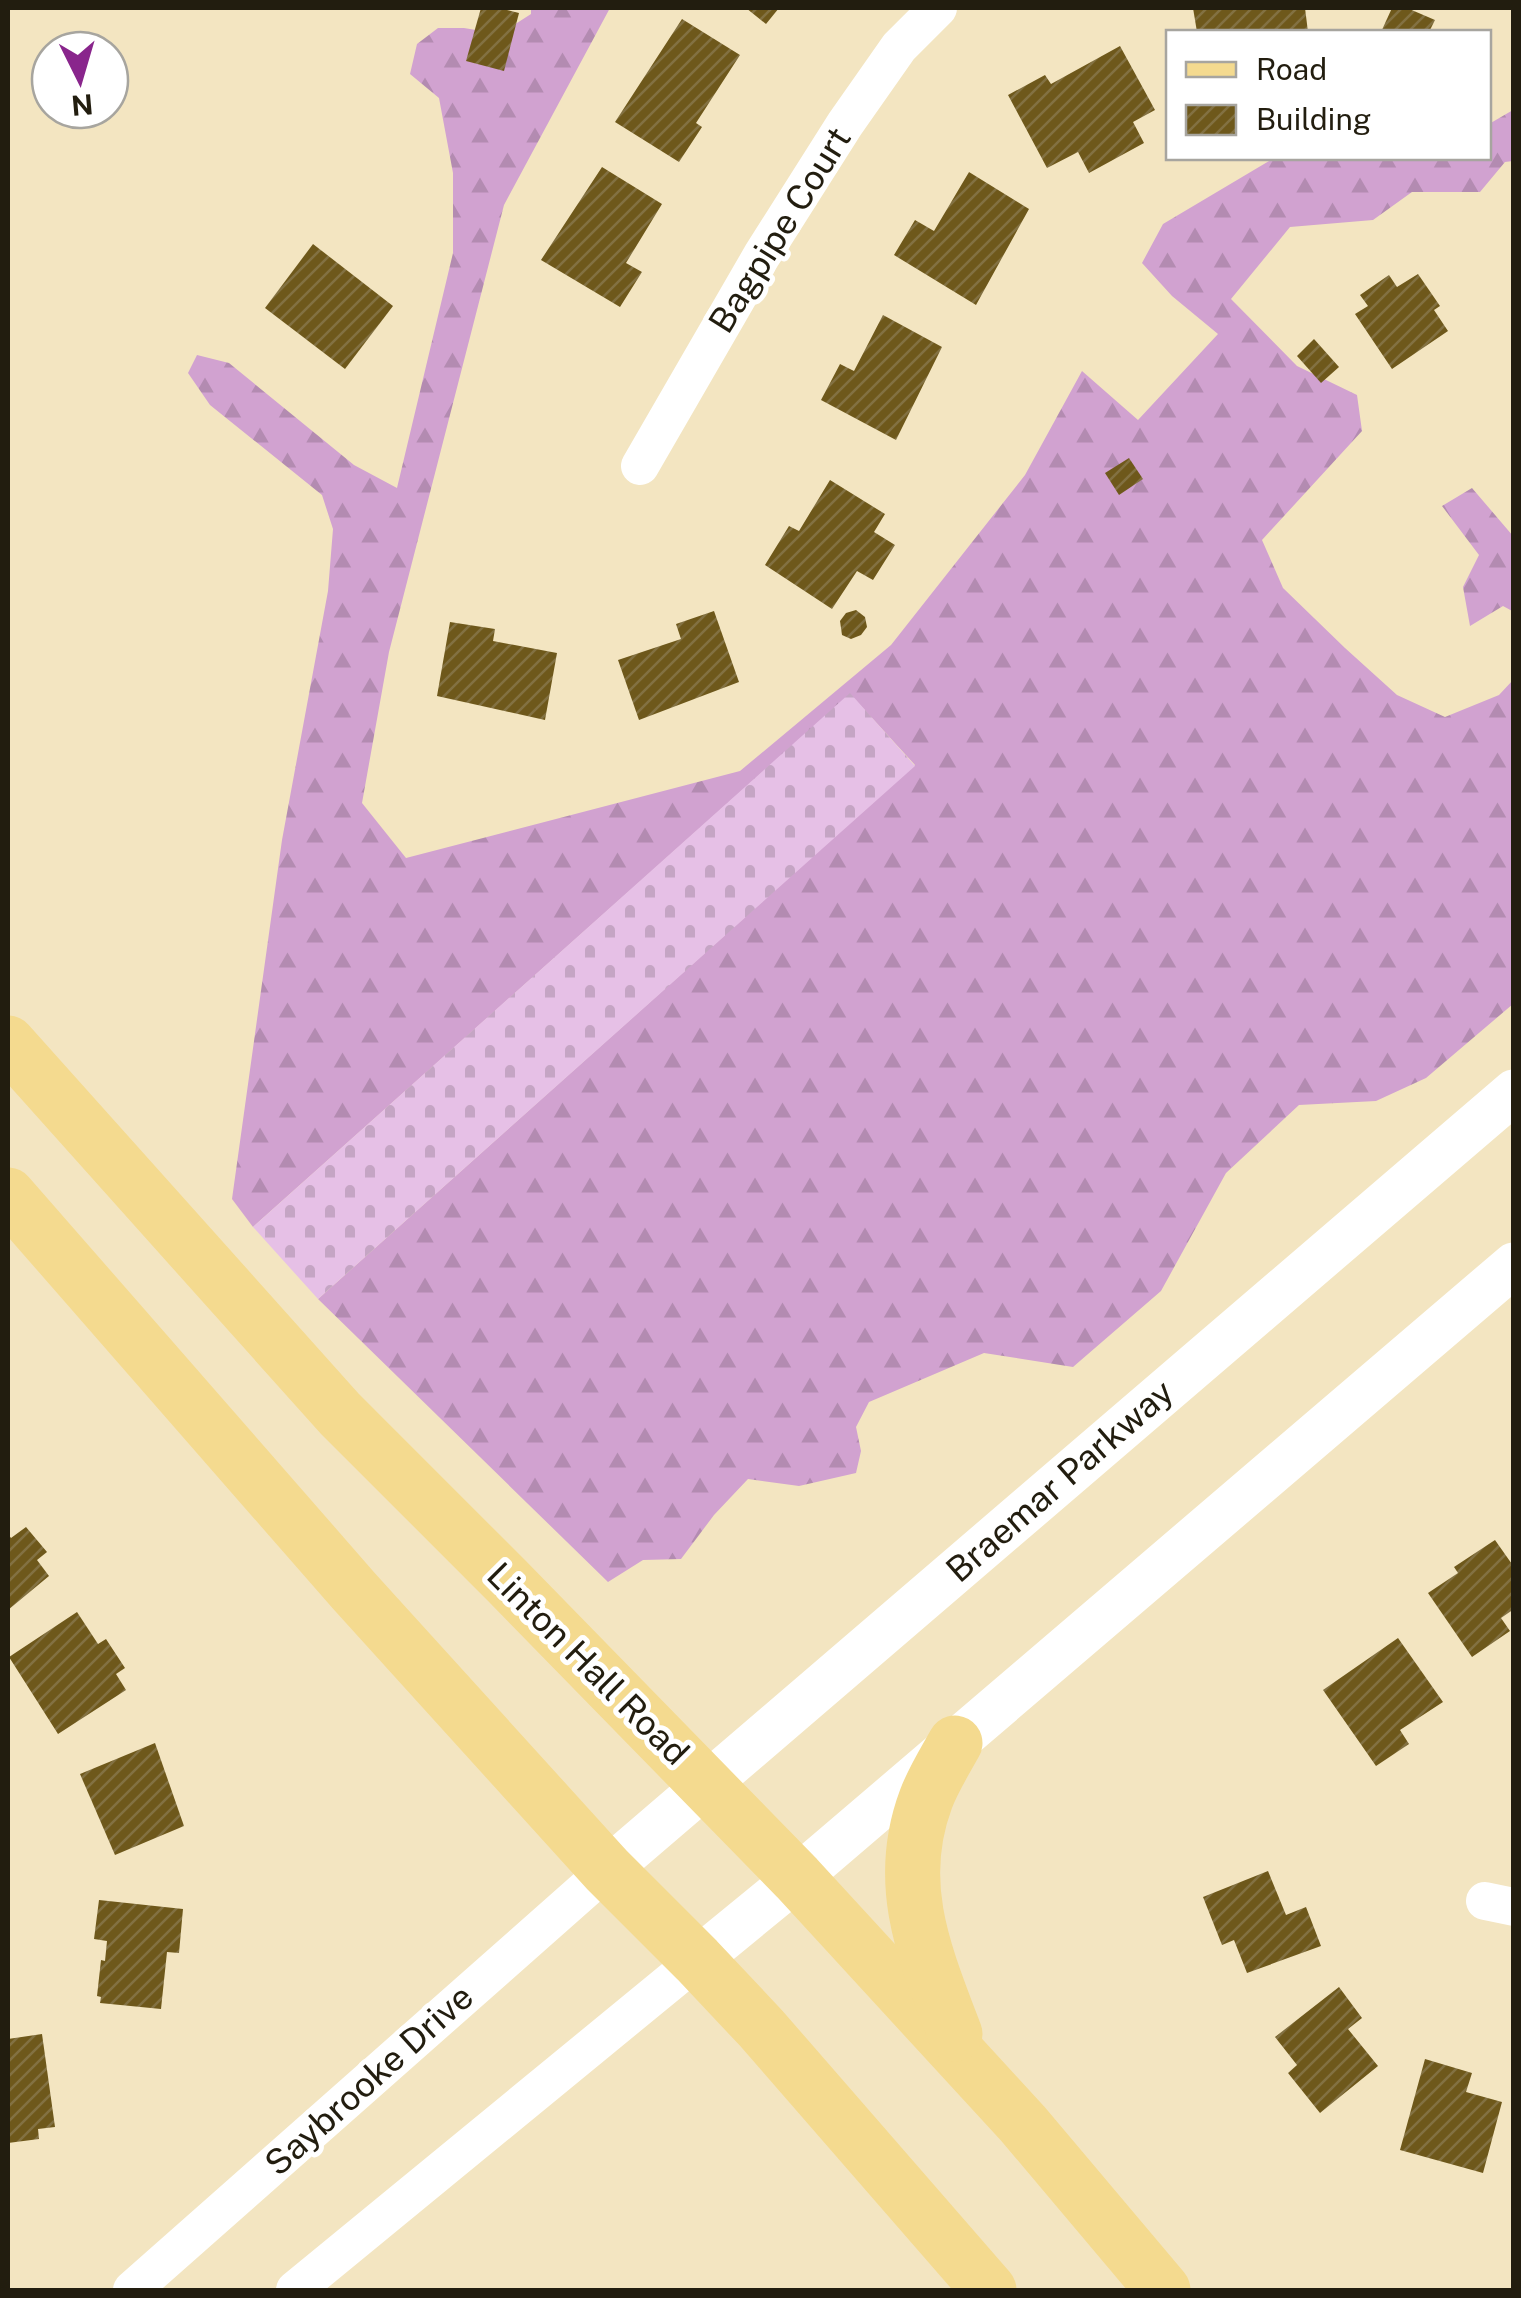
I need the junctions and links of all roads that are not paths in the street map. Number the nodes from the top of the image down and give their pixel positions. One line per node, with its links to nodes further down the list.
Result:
1 (938, 8): 2 (street, Bagpipe Court)
2 (640, 466)
3 (8, 1043): 8 (main road, Linton Hall Road)
4 (1514, 1092): 8 (street, Braemar Parkway)
5 (8, 1195): 9 (main road)
6 (1514, 1265): 7 (street)
7 (955, 1743): 10 (street); 12 (main road)
8 (706, 1784): 9 (street, Braemar Parkway); 10 (main road, Linton Hall Road)
9 (607, 1870): 11 (main road); 13 (street, Saybrooke Drive)
10 (796, 1878): 11 (street); 12 (main road, Linton Hall Road)
11 (697, 1960): 14 (street); 15 (main road)
12 (964, 2060): 16 (main road, Linton Hall Road)
13 (132, 2290)
14 (295, 2290)
15 (989, 2290)
16 (1163, 2290)

